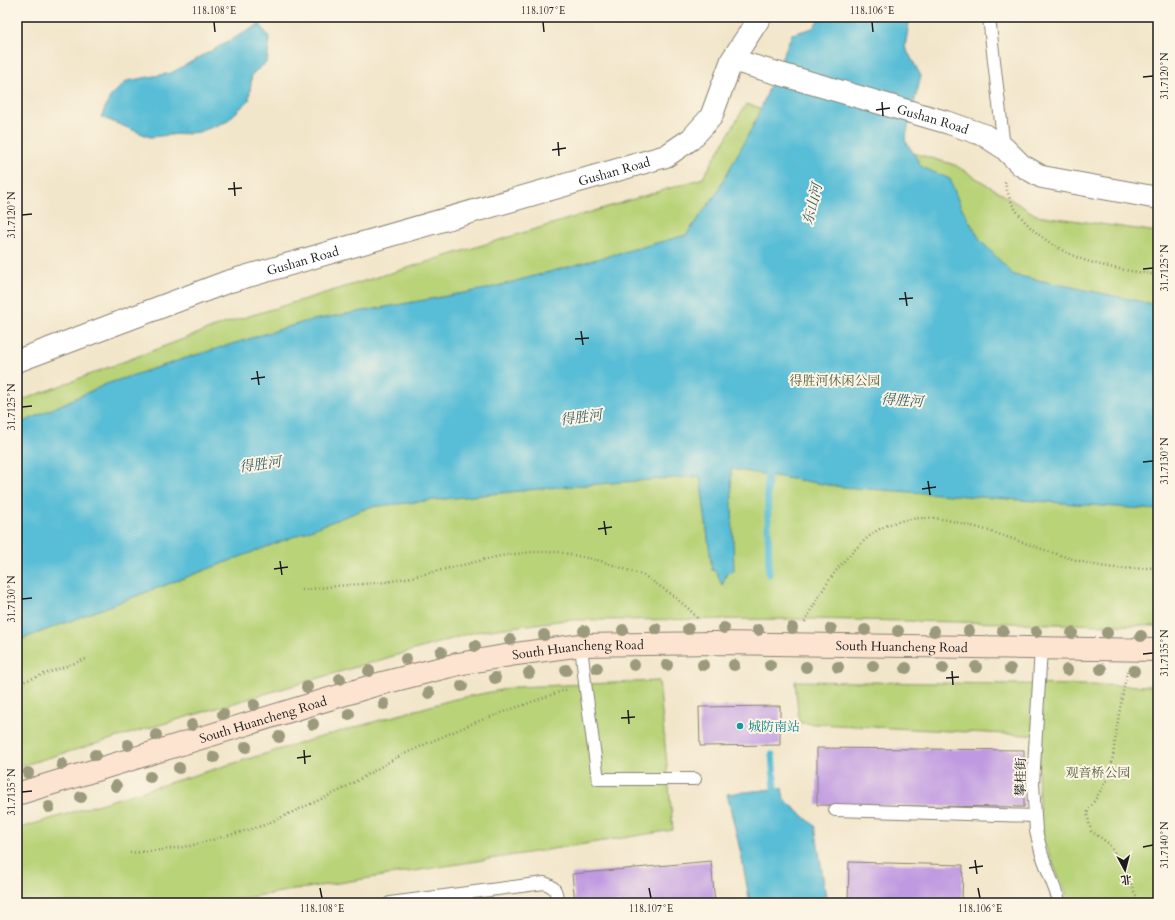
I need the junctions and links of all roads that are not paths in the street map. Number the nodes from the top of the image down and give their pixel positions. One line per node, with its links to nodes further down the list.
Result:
1 (760, 17): 3 (street)
2 (989, 17): 4 (lane)
3 (732, 60): 4 (street, Gushan Road); 6 (street, Gushan Road)
4 (1004, 148): 5 (street, Gushan Road)
5 (1158, 198)
6 (17, 361)
7 (581, 646): 8 (main road, South Huancheng Road); 10 (lane); 11 (main road, South Huancheng Road)
8 (1041, 648): 9 (main road, South Huancheng Road); 13 (lane, 攀桂街)
9 (1158, 650)
10 (695, 779)
11 (17, 794)
12 (835, 810): 13 (lane)
13 (1035, 816): 16 (lane, 攀桂街)
14 (390, 903): 15 (lane)
15 (558, 903)
16 (1060, 903)

